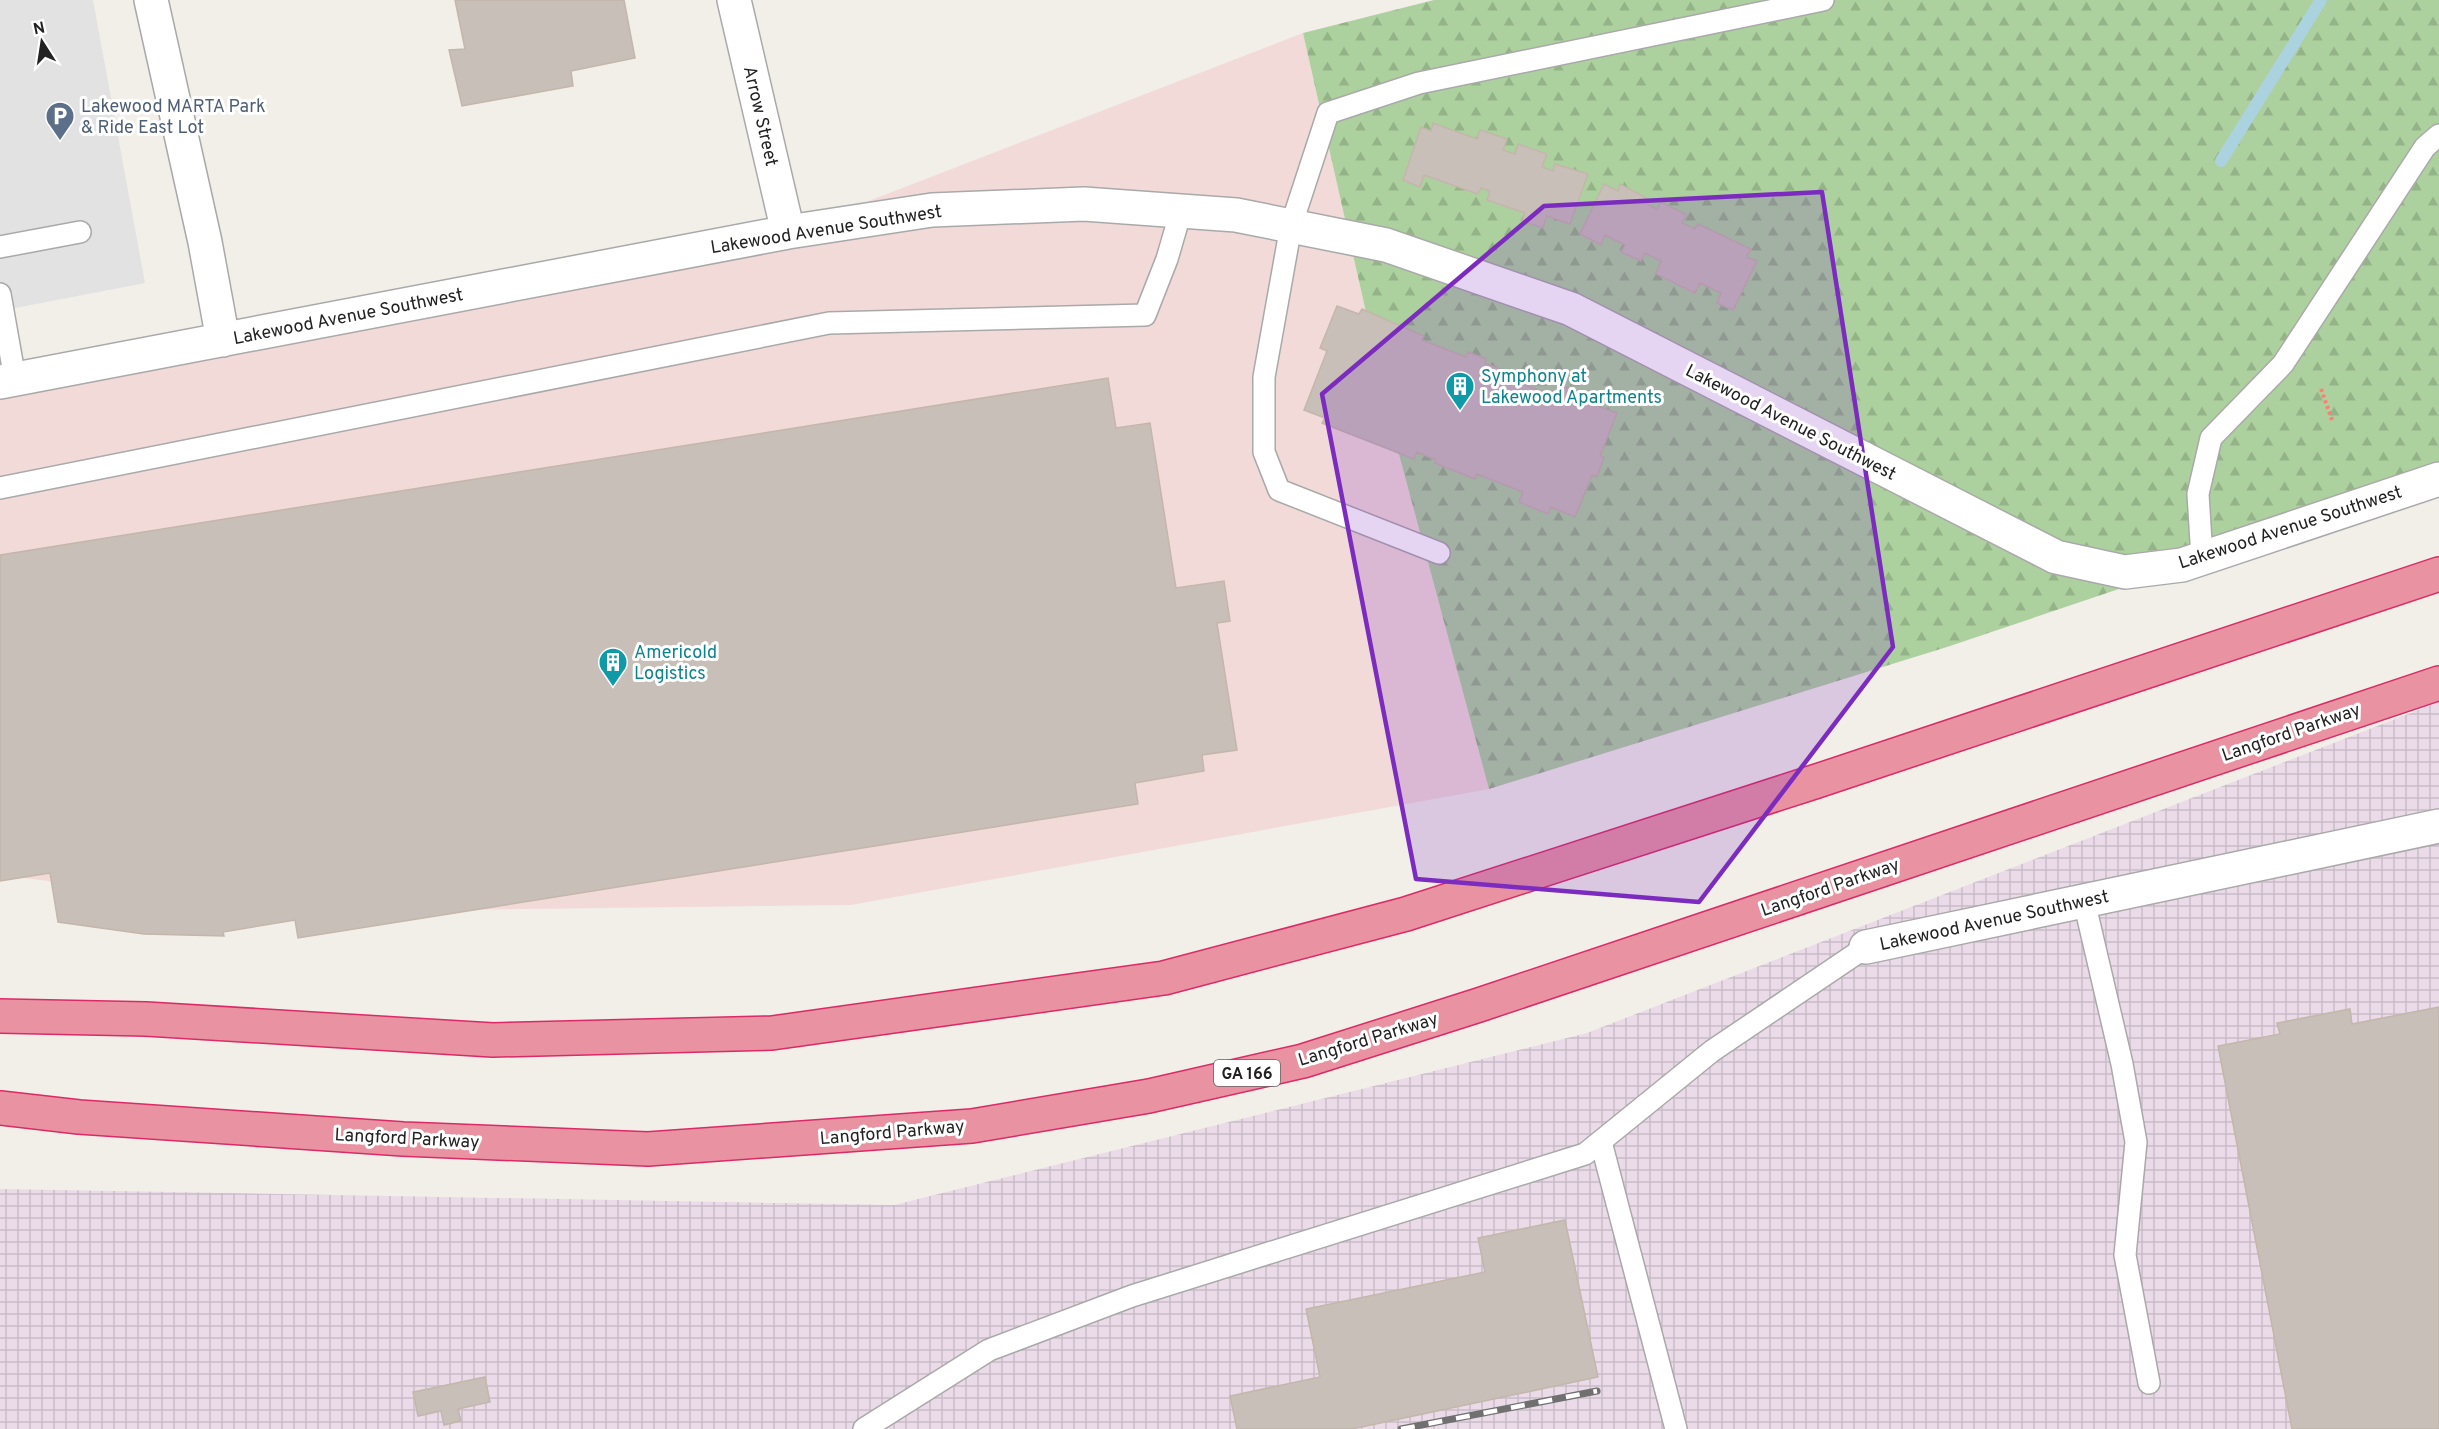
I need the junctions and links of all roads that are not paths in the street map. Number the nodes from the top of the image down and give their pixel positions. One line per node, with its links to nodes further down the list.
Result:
1 (151, 0): 11 (street)
2 (734, 0): 8 (street, Arrow Street)
3 (1823, 0): 6 (lane)
4 (2439, 135): 16 (lane)
5 (1181, 211): 6 (street, Lakewood Avenue Southwest); 8 (street, Lakewood Avenue Southwest); 14 (lane)
6 (1292, 226): 15 (lane); 16 (street, Lakewood Avenue Southwest)
7 (80, 232): 9 (lane)
8 (788, 232): 11 (street, Lakewood Avenue Southwest)
9 (0, 247)
10 (0, 294): 12 (lane)
11 (223, 340): 12 (street, Lakewood Avenue Southwest)
12 (8, 381)
13 (2439, 478): 16 (street, Lakewood Avenue Southwest)
14 (0, 488)
15 (1438, 553)
16 (2202, 558)
17 (2439, 574): 22 (highway)
18 (2439, 683): 23 (highway, Langford Parkway / GA 166)
19 (2439, 826): 20 (street, Lakewood Avenue Southwest)
20 (2084, 901): 21 (street, Lakewood Avenue Southwest); 25 (lane)
21 (1866, 947): 24 (lane)
22 (0, 1016)
23 (0, 1108)
24 (1601, 1142): 26 (lane); 27 (lane)
25 (2149, 1383)
26 (864, 1429)
27 (1676, 1429)

